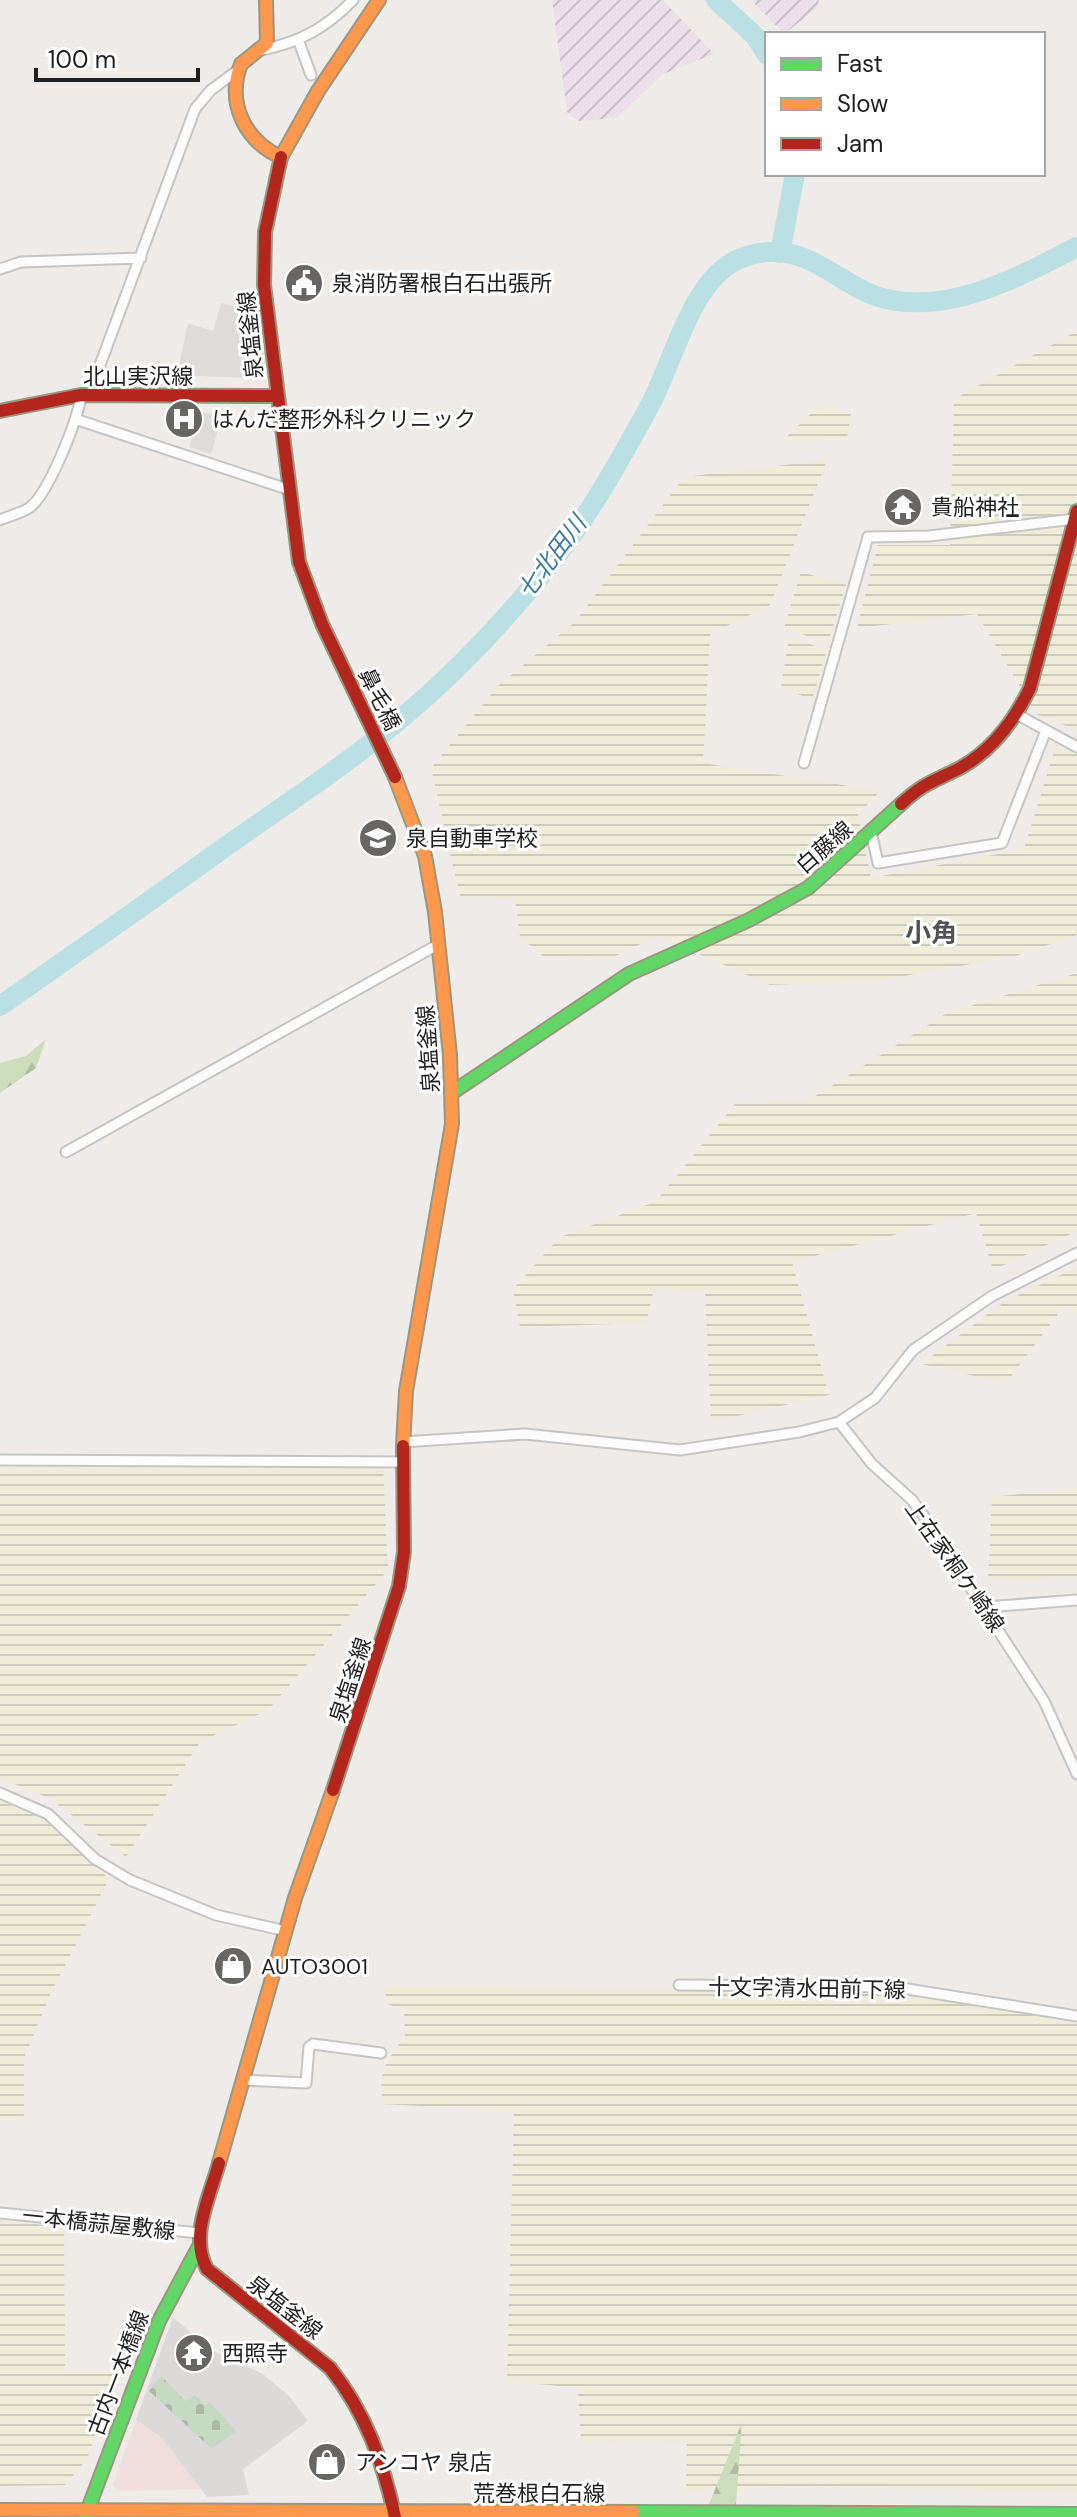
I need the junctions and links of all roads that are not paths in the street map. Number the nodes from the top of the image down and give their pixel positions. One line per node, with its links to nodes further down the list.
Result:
1 (266, 0): 5 (main road)
2 (353, 0): 4 (street)
3 (379, 0): 8 (main road, 泉塩釜線)
4 (299, 42): 5 (street); 7 (street)
5 (262, 50): 6 (main road)
6 (238, 70): 8 (main road); 9 (street)
7 (311, 75)
8 (281, 157): 13 (main road, 泉塩釜線)
9 (141, 258): 10 (street); 12 (street)
10 (0, 269)
11 (81, 395): 12 (main road, 北山実沢線); 14 (main road, 北山実沢線); 15 (street)
12 (99, 395): 13 (main road, 北山実沢線)
13 (277, 396): 16 (main road, 泉塩釜線)
14 (0, 411)
15 (75, 419): 16 (street); 18 (street)
16 (287, 489): 19 (main road, 泉塩釜線)
17 (1076, 515): 20 (main road, 白藤線); 23 (street)
18 (0, 520)
19 (333, 645): 24 (main road, 鼻毛橋)
20 (1018, 715): 21 (street); 25 (main road, 白藤線)
21 (1045, 733): 22 (street); 25 (street)
22 (1077, 747)
23 (804, 763)
24 (391, 769): 26 (main road, 泉塩釜線)
25 (871, 832): 27 (main road, 白藤線)
26 (439, 944): 27 (main road, 泉塩釜線); 28 (street)
27 (453, 1092): 31 (main road, 泉塩釜線)
28 (66, 1152)
29 (1077, 1253): 30 (street)
30 (839, 1422): 31 (street); 35 (street, 上在家桐ケ崎線)
31 (403, 1442): 33 (main road, 泉塩釜線)
32 (0, 1460): 33 (street)
33 (402, 1462): 38 (main road, 泉塩釜線)
34 (1077, 1600): 35 (street)
35 (985, 1607): 36 (street, 上在家桐ケ崎線)
36 (1077, 1774)
37 (0, 1793): 38 (street)
38 (286, 1931): 42 (main road, 泉塩釜線)
39 (679, 1985): 40 (street, 十文字清水田前下線)
40 (1077, 2016)
41 (381, 2053): 42 (street)
42 (243, 2080): 44 (main road, 泉塩釜線)
43 (0, 2213): 44 (street, 一本橋蒜屋敷線)
44 (199, 2233): 45 (main road, 泉塩釜線)
45 (198, 2248): 47 (main road, 古内一本橋線); 49 (main road, 泉塩釜線)
46 (0, 2510): 47 (main road, 荒巻根白石線)
47 (86, 2514): 49 (main road, 荒巻根白石線)
48 (1077, 2514): 49 (main road, 荒巻根白石線)
49 (395, 2515)

